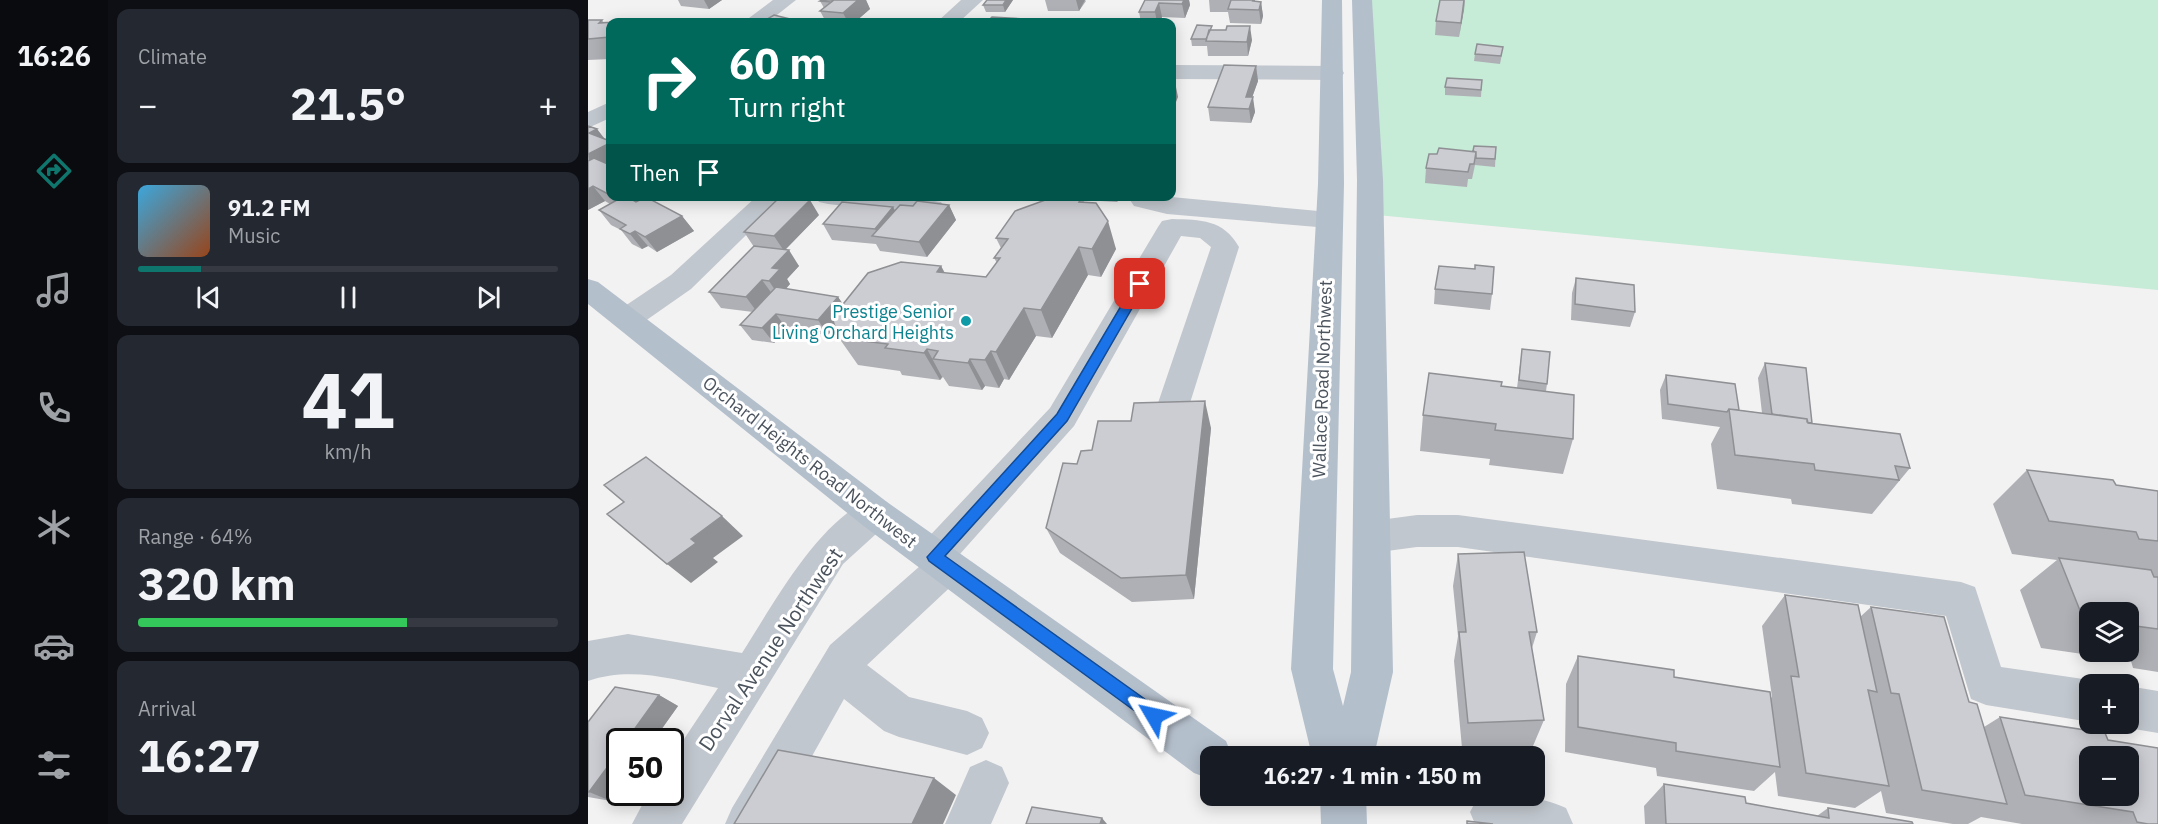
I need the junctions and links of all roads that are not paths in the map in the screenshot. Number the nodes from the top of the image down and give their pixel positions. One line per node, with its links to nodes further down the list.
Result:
1 (786, 0): 5 (street)
2 (973, 0): 6 (street)
3 (1332, 0): 8 (main road, Wallace Road Northwest)
4 (1362, 0): 20 (main road)
5 (761, 18)
6 (952, 18)
7 (1176, 72): 8 (street)
8 (1333, 73): 15 (main road, Wallace Road Northwest)
9 (606, 112): 10 (street)
10 (588, 121)
11 (767, 201): 17 (street)
12 (871, 201): 14 (street)
13 (1147, 201): 15 (street)
14 (932, 208)
15 (1329, 220): 29 (main road, Wallace Road Northwest)
16 (588, 290): 17 (main road, Orchard Heights Road Northwest)
17 (627, 319): 19 (main road, Orchard Heights Road Northwest)
18 (1174, 403): 21 (street)
19 (874, 513): 21 (main road, Orchard Heights Road Northwest); 24 (street, Dorval Avenue Northwest)
20 (1372, 537): 25 (street); 30 (main road)
21 (940, 561): 23 (street); 31 (main road, Orchard Heights Road Northwest)
22 (588, 662): 24 (street)
23 (838, 669): 28 (street); 36 (street)
24 (751, 674): 35 (street, Dorval Avenue Northwest)
25 (2079, 699)
26 (2139, 709): 27 (street)
27 (2158, 712)
28 (967, 733)
29 (1331, 746)
30 (1354, 746)
31 (1200, 750)
32 (986, 783): 37 (street)
33 (1343, 806): 38 (main road)
34 (1493, 812): 39 (street)
35 (655, 824)
36 (748, 824)
37 (968, 824)
38 (1344, 824)
39 (1550, 824)

